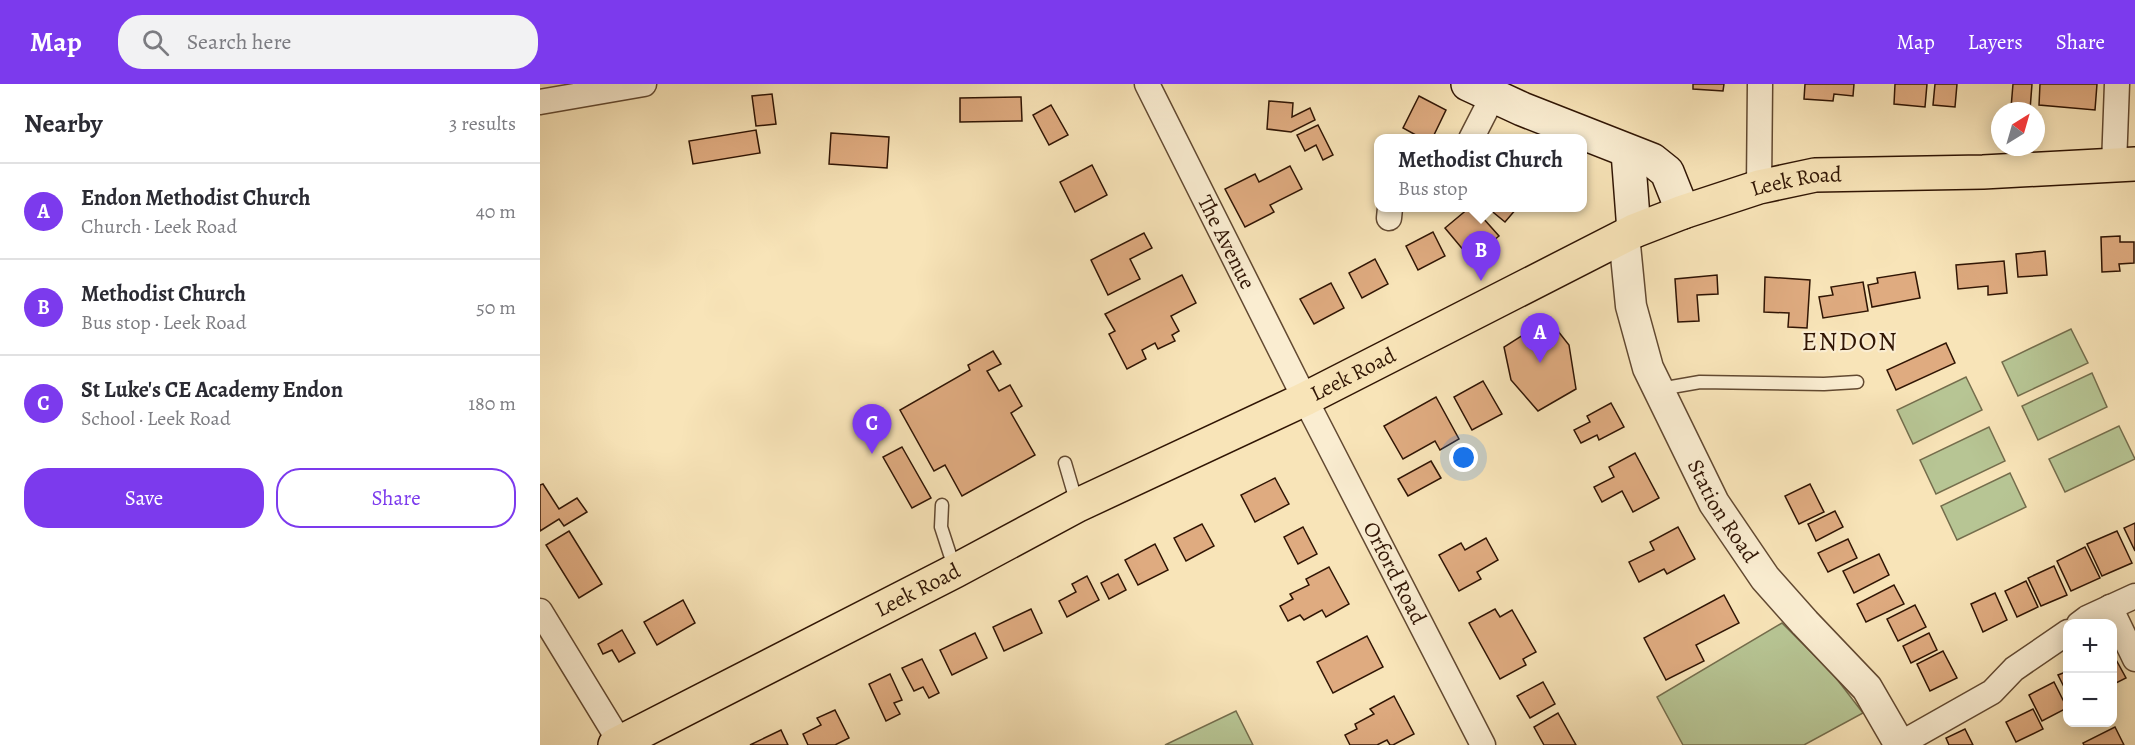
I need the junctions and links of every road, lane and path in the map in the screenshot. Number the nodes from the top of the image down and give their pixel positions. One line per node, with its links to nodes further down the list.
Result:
1 (644, 84): 6 (street)
2 (1147, 84): 17 (street, The Avenue)
3 (1760, 84): 12 (street)
4 (2117, 84): 11 (street)
5 (1481, 90): 7 (street); 8 (main road)
6 (540, 102)
7 (1472, 134)
8 (1583, 134)
9 (1587, 136): 10 (main road)
10 (1628, 152): 13 (main road); 14 (main road)
11 (2124, 164): 12 (highway, Leek Road)
12 (1759, 187): 13 (highway, Leek Road)
13 (1683, 212): 14 (highway, Leek Road)
14 (1629, 233): 16 (street, Station Road); 17 (highway, Leek Road)
15 (1857, 382): 16 (lane)
16 (1659, 389): 30 (street, Station Road)
17 (1305, 399): 20 (highway, Leek Road); 29 (street, Orford Road)
18 (1065, 463): 20 (lane)
19 (942, 505): 21 (lane)
20 (1078, 505): 21 (highway, Leek Road)
21 (955, 571): 28 (highway, Leek Road)
22 (2135, 596): 23 (street)
23 (2110, 607): 25 (street); 27 (street)
24 (540, 611): 28 (street)
25 (2088, 619)
26 (2063, 635): 30 (street)
27 (2135, 659)
28 (618, 744)
29 (1483, 745)
30 (1900, 745)

